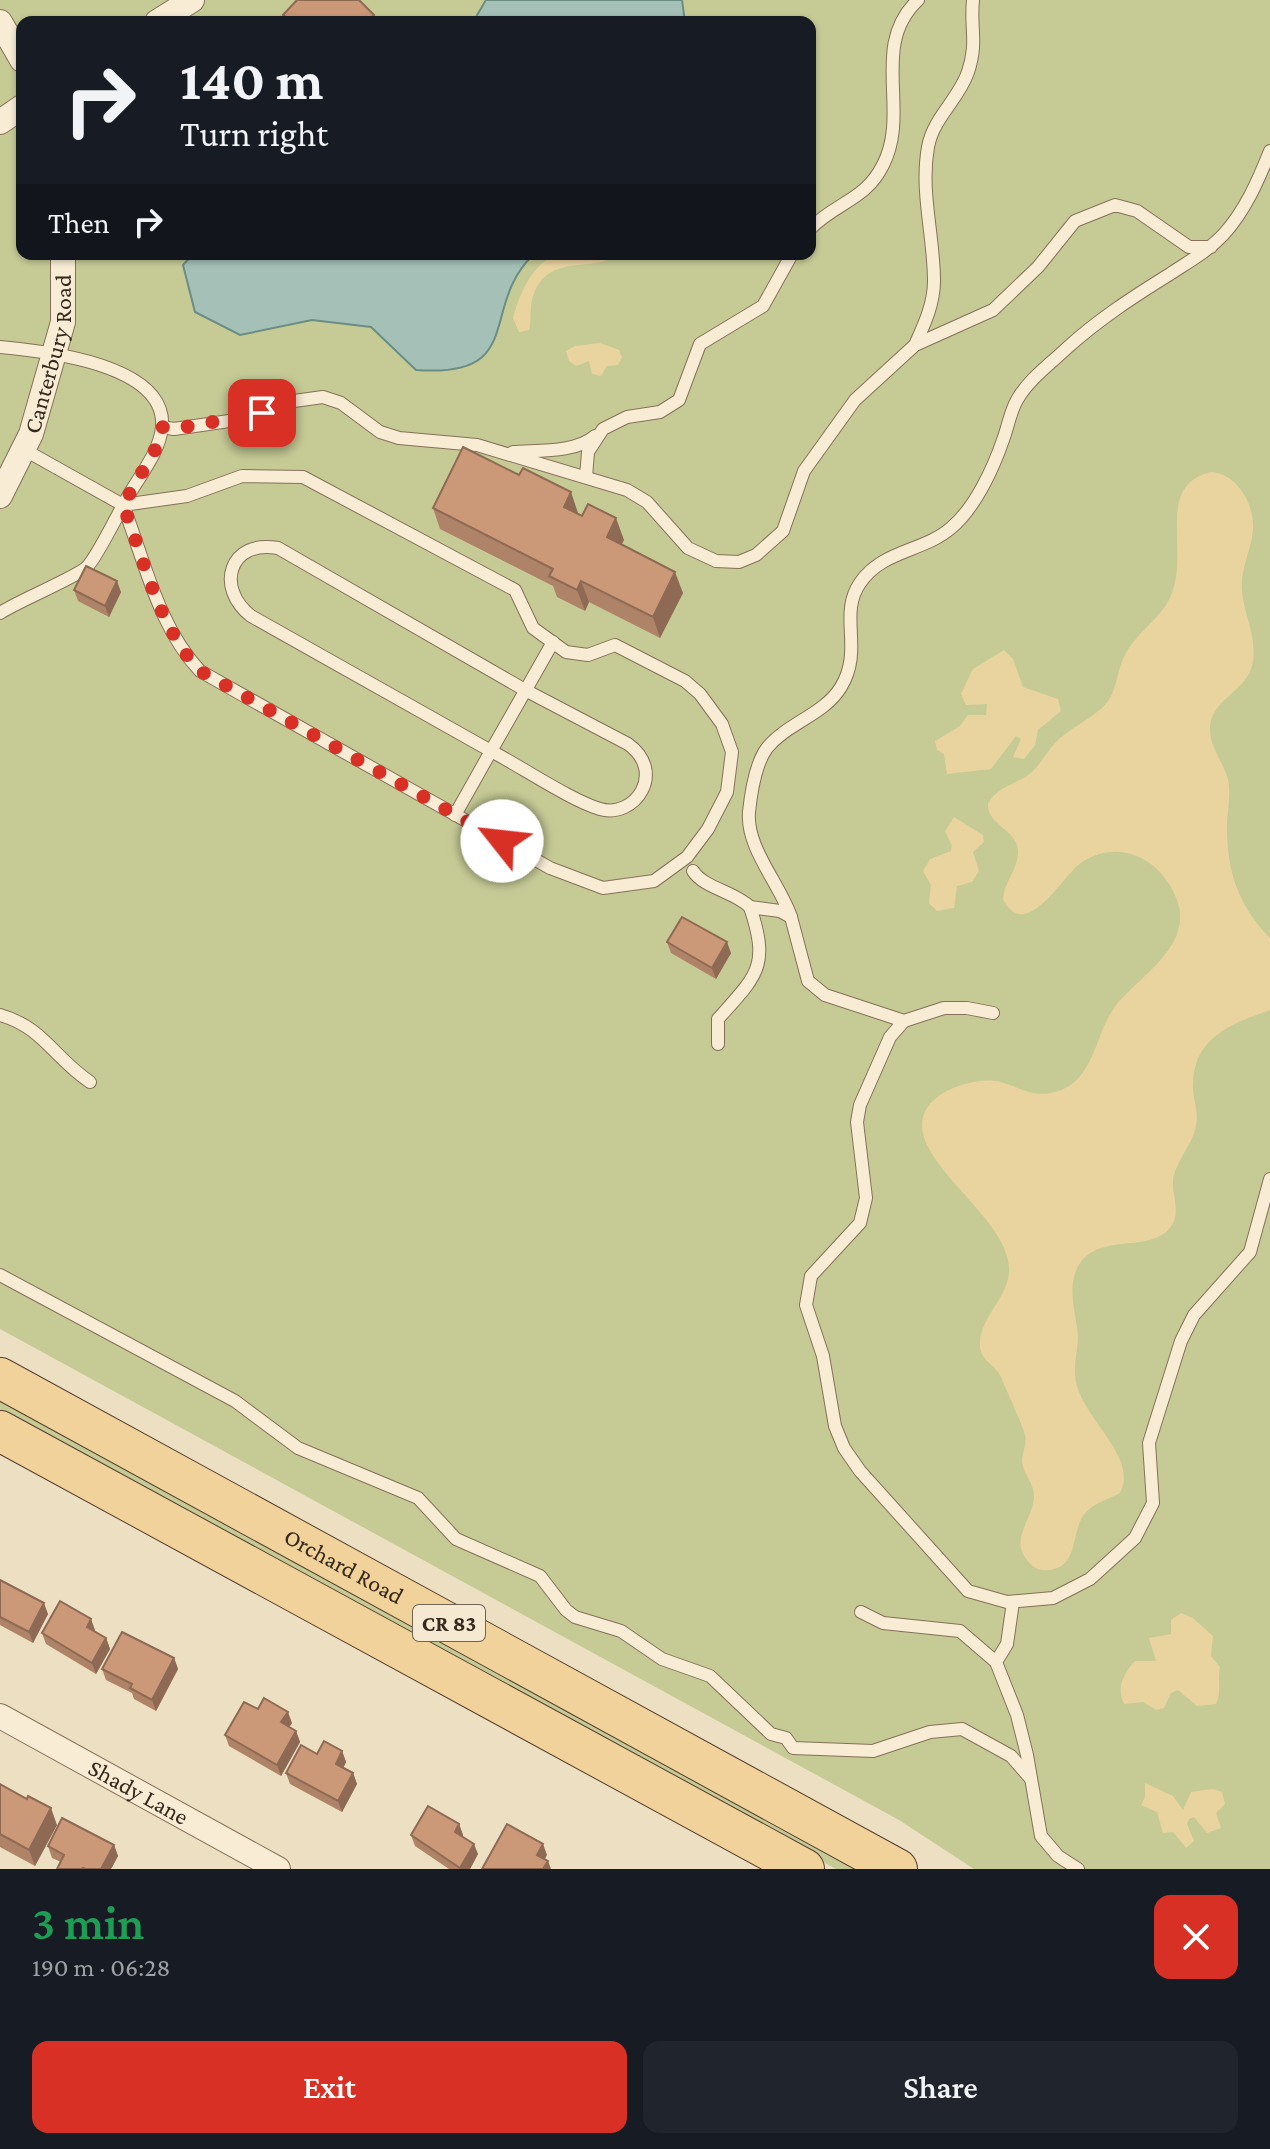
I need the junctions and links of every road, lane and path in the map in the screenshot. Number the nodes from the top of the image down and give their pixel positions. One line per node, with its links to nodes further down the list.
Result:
1 (192, 0): 4 (street)
2 (918, 0): 8 (lane)
3 (973, 0): 12 (lane)
4 (167, 16)
5 (0, 22): 6 (street)
6 (16, 50)
7 (1270, 151): 9 (lane)
8 (816, 225)
9 (1211, 247): 12 (lane); 29 (lane)
10 (63, 260): 14 (street, Canterbury Road)
11 (789, 260): 16 (lane)
12 (915, 345): 19 (lane)
13 (0, 347): 14 (lane)
14 (53, 355): 15 (lane); 18 (street, Canterbury Road)
15 (162, 427): 17 (lane); 21 (lane)
16 (603, 429): 17 (lane); 19 (lane)
17 (477, 445): 19 (lane)
18 (23, 449): 20 (street, Canterbury Road); 21 (lane)
19 (586, 477)
20 (0, 496)
21 (123, 505): 22 (lane); 23 (lane); 26 (lane)
22 (0, 613)
23 (553, 642): 24 (lane); 26 (lane)
24 (525, 690): 25 (lane); 25 (lane); 25 (lane)
25 (491, 751): 26 (lane)
26 (455, 815)
27 (693, 871): 28 (lane)
28 (750, 907): 29 (lane); 33 (lane)
29 (791, 917): 32 (lane)
30 (993, 1013): 32 (lane)
31 (0, 1015): 34 (lane)
32 (904, 1021): 39 (lane)
33 (718, 1044)
34 (90, 1082)
35 (1270, 1179): 39 (lane)
36 (0, 1275): 43 (lane)
37 (0, 1378): 46 (main road, Orchard Road / CR 83)
38 (0, 1431): 45 (main road, Orchard Road / CR 83)
39 (1013, 1602): 41 (lane)
40 (861, 1612): 41 (lane)
41 (996, 1662): 43 (lane)
42 (0, 1716): 44 (street, Shady Lane)
43 (1031, 1779): 47 (lane)
44 (278, 1869)
45 (804, 1869)
46 (897, 1869)
47 (1078, 1869)

